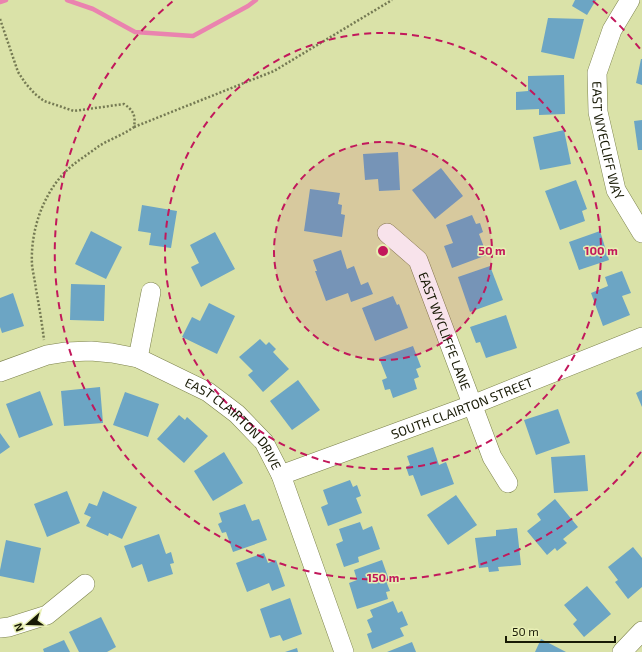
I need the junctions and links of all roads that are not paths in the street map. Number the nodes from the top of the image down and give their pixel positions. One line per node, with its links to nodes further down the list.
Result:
1 (630, 0): 3 (street, EAST WYECLIFF WAY)
2 (387, 233): 8 (street, EAST WYCLIFFE LANE)
3 (642, 233)
4 (151, 292): 6 (street)
5 (642, 338): 8 (street, SOUTH CLAIRTON STREET)
6 (138, 358): 7 (street, EAST CLAIRTON DRIVE); 9 (street, EAST CLAIRTON DRIVE)
7 (0, 372)
8 (472, 405): 9 (street, SOUTH CLAIRTON STREET); 10 (street, EAST WYCLIFFE LANE)
9 (281, 475): 14 (street, EAST CLAIRTON DRIVE)
10 (508, 483)
11 (85, 584): 12 (street)
12 (0, 628)
13 (642, 631): 15 (street)
14 (344, 652)
15 (622, 652)

